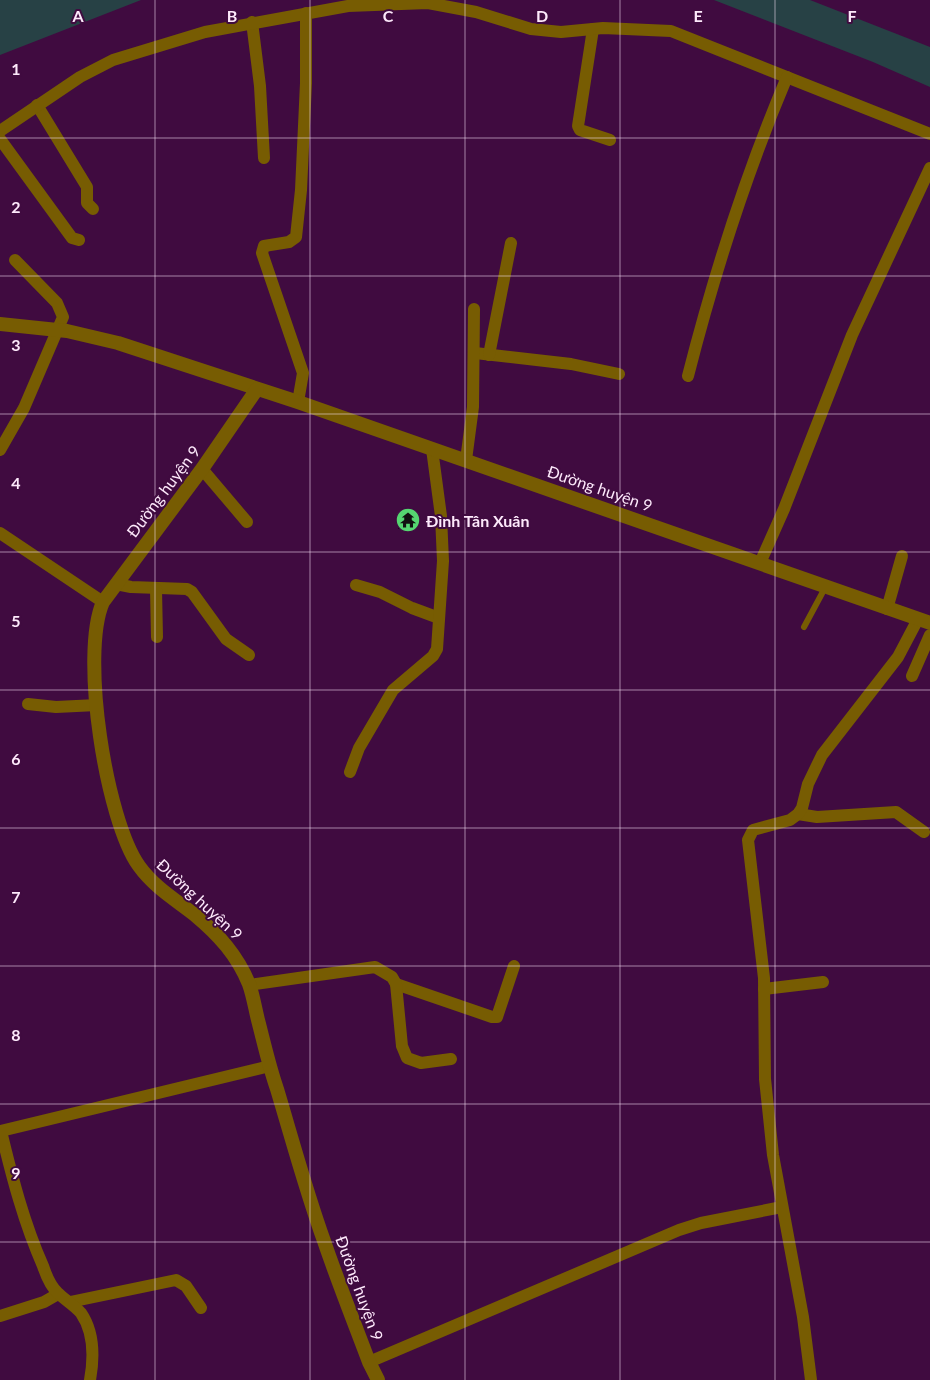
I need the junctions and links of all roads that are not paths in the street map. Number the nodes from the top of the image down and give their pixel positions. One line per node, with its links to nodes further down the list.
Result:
1 (306, 13): 2 (street); 3 (street); 24 (street)
2 (252, 22): 5 (street); 10 (street)
3 (593, 29): 4 (street); 9 (street)
4 (788, 77): 7 (street); 22 (street)
5 (37, 105): 6 (street); 12 (street)
6 (0, 131)
7 (930, 134)
8 (0, 139): 13 (street)
9 (610, 140)
10 (264, 158)
11 (930, 168): 32 (street)
12 (93, 209)
13 (79, 240)
14 (511, 243): 20 (street)
15 (15, 260): 18 (street)
16 (474, 309): 19 (street)
17 (0, 324): 18 (street, Đường huyện 9)
18 (57, 330): 23 (street, Đường huyện 9); 26 (street)
19 (475, 353): 20 (street); 27 (street)
20 (489, 355): 21 (street)
21 (619, 374)
22 (688, 376)
23 (257, 389): 24 (street, Đường huyện 9); 28 (street, Đường huyện 9)
24 (298, 402): 25 (street, Đường huyện 9)
25 (432, 449): 27 (street, Đường huyện 9); 39 (street)
26 (0, 450)
27 (466, 460): 32 (street, Đường huyện 9)
28 (202, 469): 29 (street); 33 (street, Đường huyện 9)
29 (247, 522)
30 (0, 532): 37 (street)
31 (902, 556): 38 (street)
32 (760, 563): 35 (street, Đường huyện 9)
33 (116, 584): 36 (street); 37 (street, Đường huyện 9)
34 (356, 584): 39 (street)
35 (826, 586): 38 (street, Đường huyện 9); 41 (lane)
36 (156, 589): 43 (street); 44 (street)
37 (103, 602): 47 (street, Đường huyện 9)
38 (887, 609): 40 (street, Đường huyện 9)
39 (439, 618): 48 (street)
40 (924, 621): 49 (street)
41 (804, 626)
42 (930, 635): 45 (street)
43 (158, 637)
44 (248, 655)
45 (912, 676)
46 (28, 704): 47 (street)
47 (97, 705): 54 (street, Đường huyện 9)
48 (350, 772)
49 (798, 814): 50 (street); 55 (street)
50 (924, 832)
51 (514, 966): 53 (street)
52 (824, 982): 55 (street)
53 (396, 984): 54 (street); 56 (street)
54 (249, 985): 57 (street, Đường huyện 9)
55 (764, 989): 59 (street)
56 (451, 1059)
57 (270, 1066): 58 (street); 64 (street, Đường huyện 9)
58 (0, 1130): 60 (street)
59 (782, 1207): 64 (street); 67 (street)
60 (58, 1294): 61 (street); 63 (street)
61 (70, 1302): 62 (street); 65 (street)
62 (201, 1308)
63 (0, 1316)
64 (369, 1362): 66 (street, Đường huyện 9)
65 (90, 1380)
66 (378, 1380)
67 (811, 1380)

